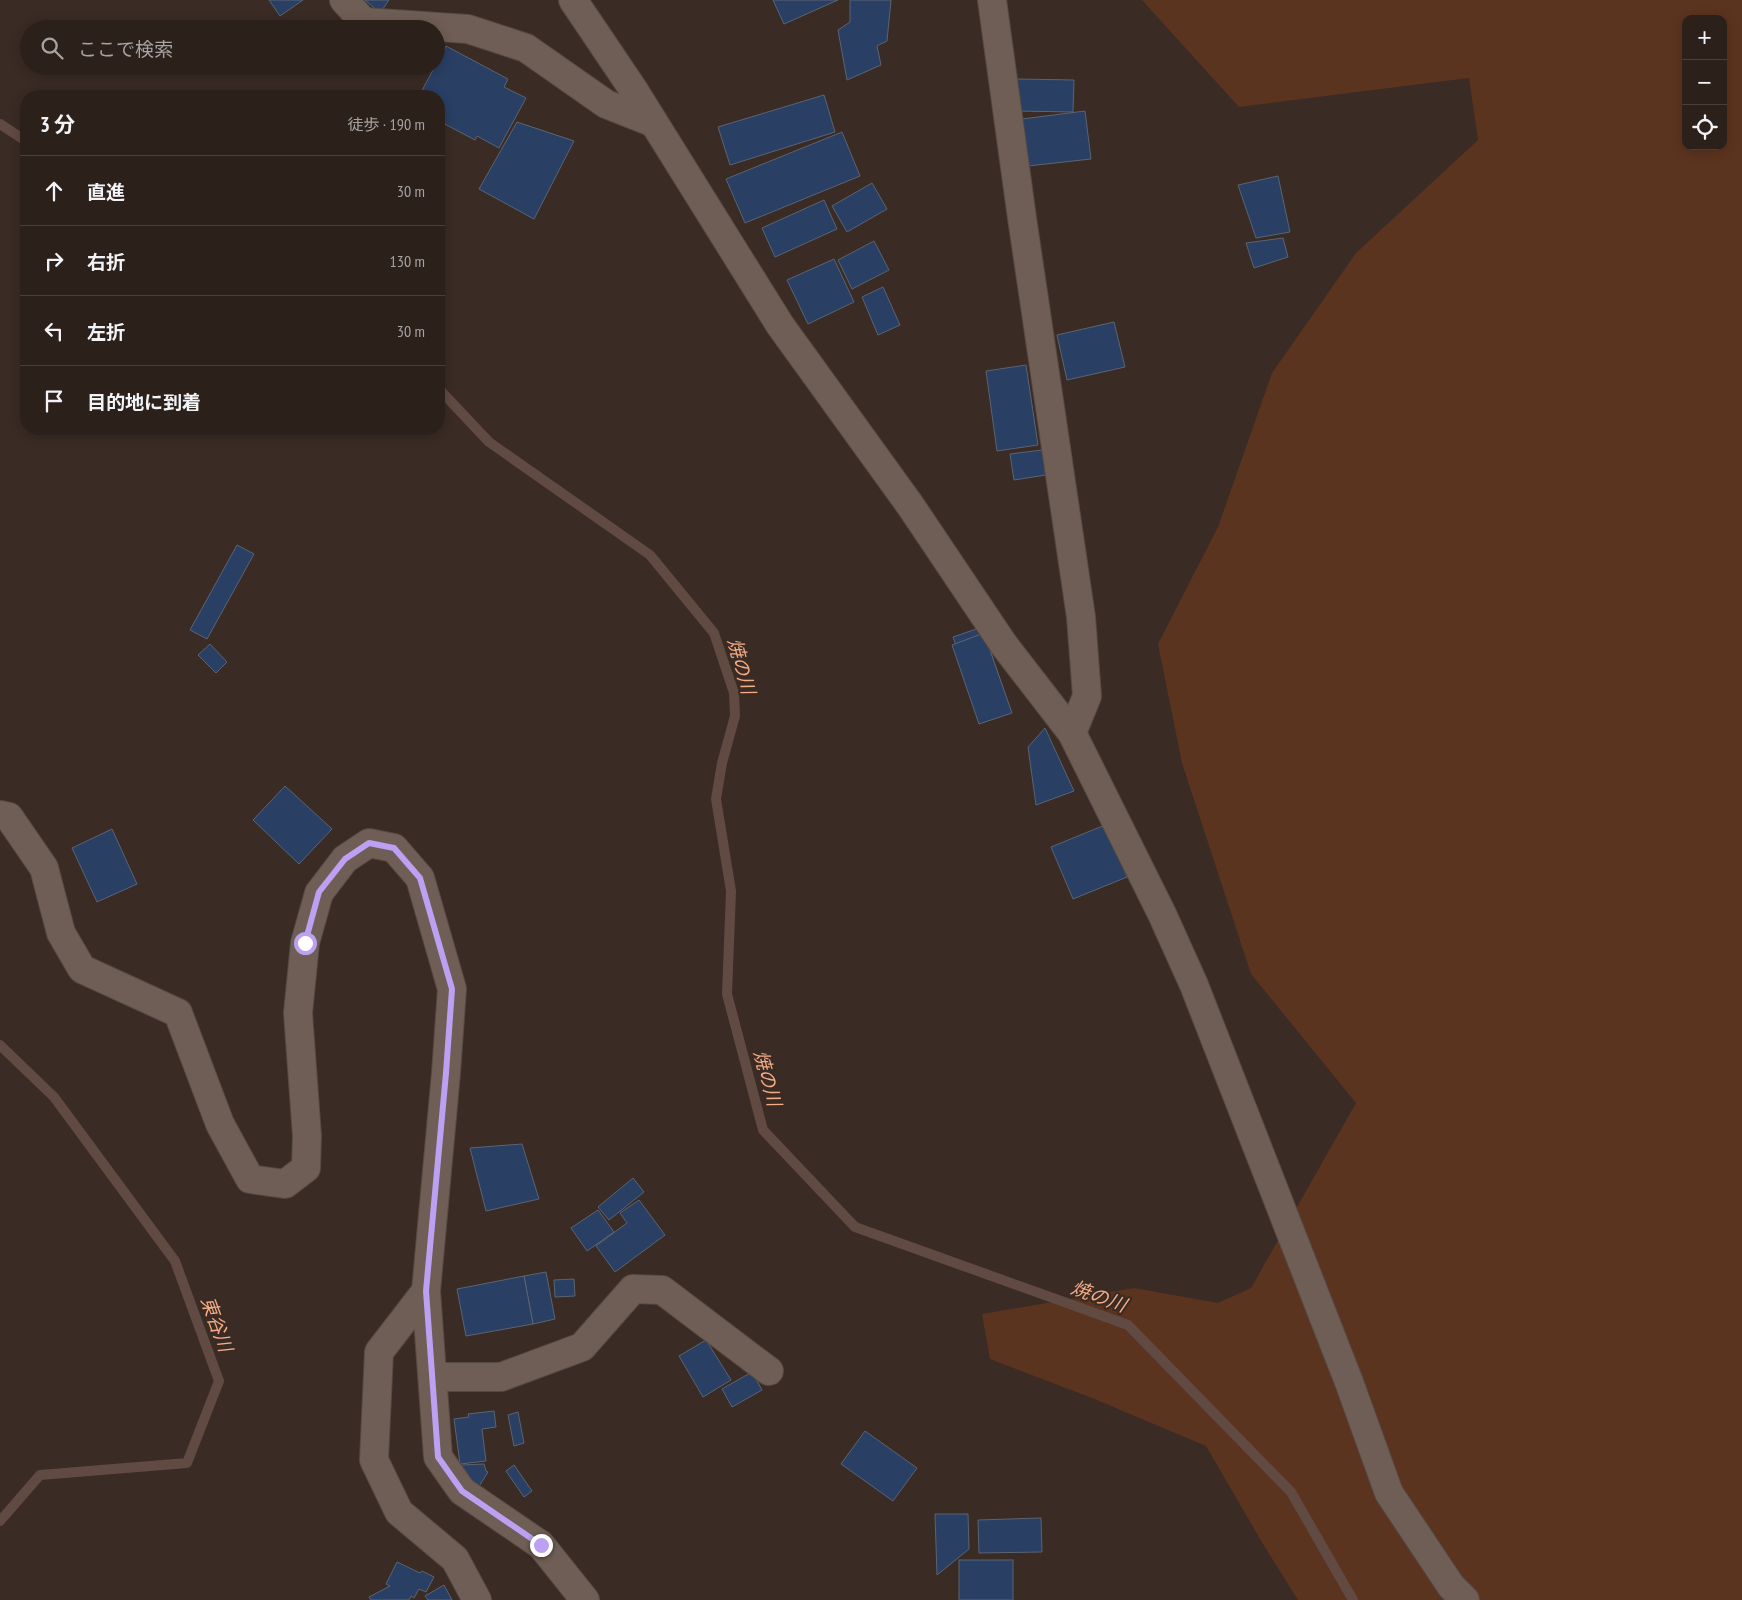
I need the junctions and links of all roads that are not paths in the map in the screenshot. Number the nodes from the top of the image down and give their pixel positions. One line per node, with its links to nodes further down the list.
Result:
1 (344, 0): 4 (street)
2 (573, 0): 6 (street)
3 (992, 0): 7 (street)
4 (362, 20)
5 (445, 27): 6 (street)
6 (654, 123): 7 (street)
7 (1072, 734): 14 (street)
8 (0, 815): 9 (street)
9 (426, 1291): 11 (street); 12 (street)
10 (769, 1371): 11 (street)
11 (433, 1377): 13 (street)
12 (477, 1600)
13 (585, 1600)
14 (1465, 1600)

